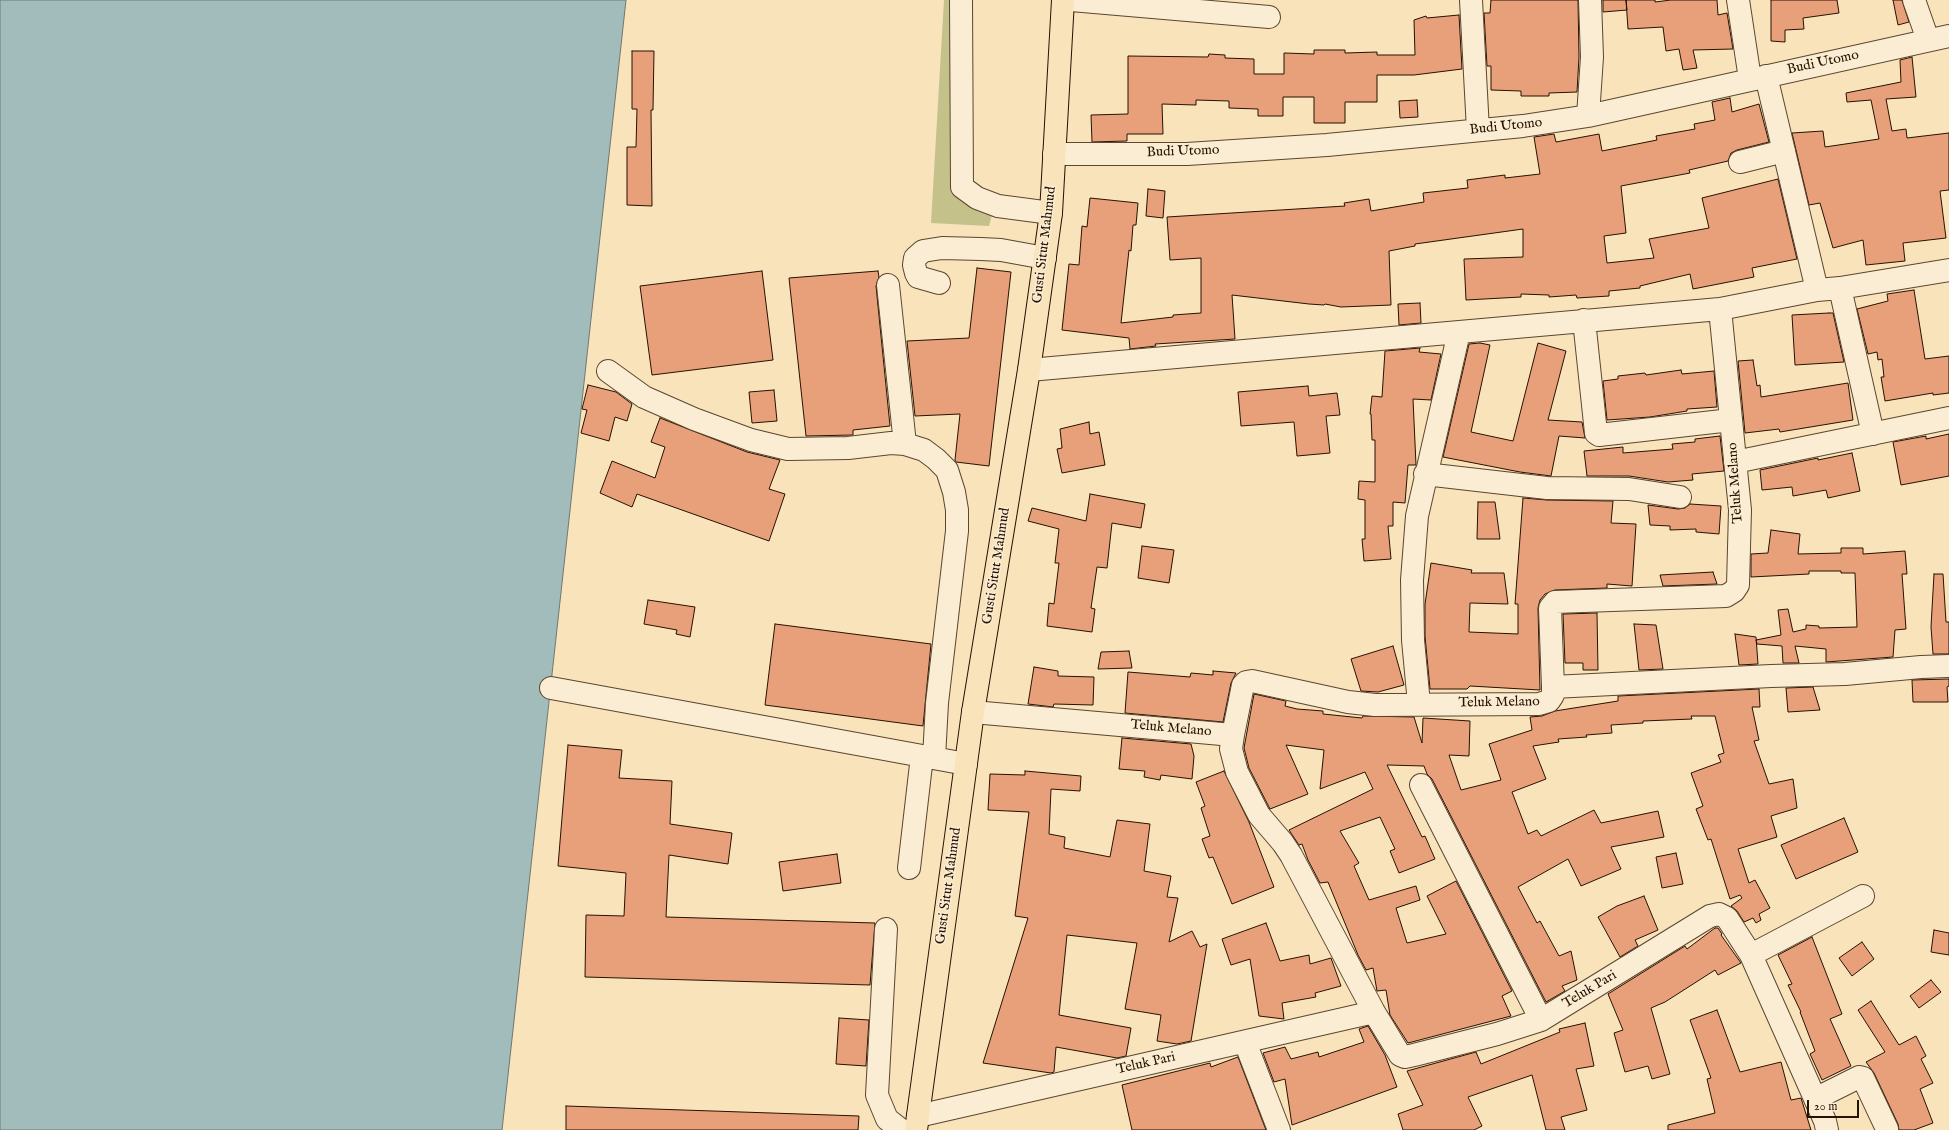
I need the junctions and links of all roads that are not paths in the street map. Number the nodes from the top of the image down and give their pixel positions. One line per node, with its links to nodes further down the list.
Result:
1 (961, 0): 16 (street)
2 (1063, 0): 14 (highway, Gusti Situt Mahmud)
3 (1071, 0): 8 (street)
4 (1471, 0): 12 (street)
5 (1590, 0): 11 (street)
6 (1738, 0): 10 (street)
7 (1914, 0): 9 (street)
8 (1269, 17)
9 (1939, 38): 10 (street, Budi Utomo)
10 (1758, 77): 11 (street, Budi Utomo); 13 (street)
11 (1588, 116): 12 (street, Budi Utomo)
12 (1478, 130): 14 (street, Budi Utomo)
13 (1784, 151): 15 (street); 22 (street)
14 (1054, 154): 16 (highway, Gusti Situt Mahmud)
15 (1740, 162)
16 (1051, 213): 17 (highway, Gusti Situt Mahmud)
17 (1045, 258): 19 (street); 26 (highway, Gusti Situt Mahmud)
18 (1949, 270): 21 (street)
19 (939, 283)
20 (888, 285): 31 (street)
21 (1840, 288): 22 (street); 30 (street)
22 (1817, 290): 23 (street)
23 (1720, 308): 24 (street); 29 (street, Teluk Melano)
24 (1584, 320): 25 (street); 29 (street)
25 (1459, 332): 26 (street); 33 (street)
26 (1029, 370): 39 (highway, Gusti Situt Mahmud)
27 (608, 371): 31 (street)
28 (1949, 418): 30 (street)
29 (1731, 420): 32 (street, Teluk Melano)
30 (1872, 434): 32 (street)
31 (906, 444): 41 (street)
32 (1735, 462): 36 (street, Teluk Melano)
33 (1425, 474): 34 (street); 38 (street)
34 (1680, 497)
35 (1949, 666): 36 (street)
36 (1553, 687): 38 (street, Teluk Melano)
37 (551, 688): 41 (street)
38 (1418, 704): 40 (street, Teluk Melano)
39 (973, 712): 40 (street, Teluk Melano); 42 (highway, Gusti Situt Mahmud)
40 (1233, 735): 48 (street)
41 (928, 757): 42 (street); 44 (street)
42 (966, 764): 52 (highway, Gusti Situt Mahmud)
43 (1421, 786): 49 (street)
44 (909, 868)
45 (1863, 896): 47 (street)
46 (886, 929): 54 (street)
47 (1751, 955): 49 (street, Teluk Pari); 51 (street, Teluk Pari)
48 (1374, 1012): 49 (street, Teluk Pari); 50 (street, Teluk Pari)
49 (1541, 1020)
50 (1245, 1042): 52 (street, Teluk Pari); 55 (street)
51 (1815, 1100): 53 (street); 56 (street, Teluk Pari)
52 (917, 1123)
53 (1887, 1129)
54 (901, 1130)
55 (1279, 1130)
56 (1827, 1130)

